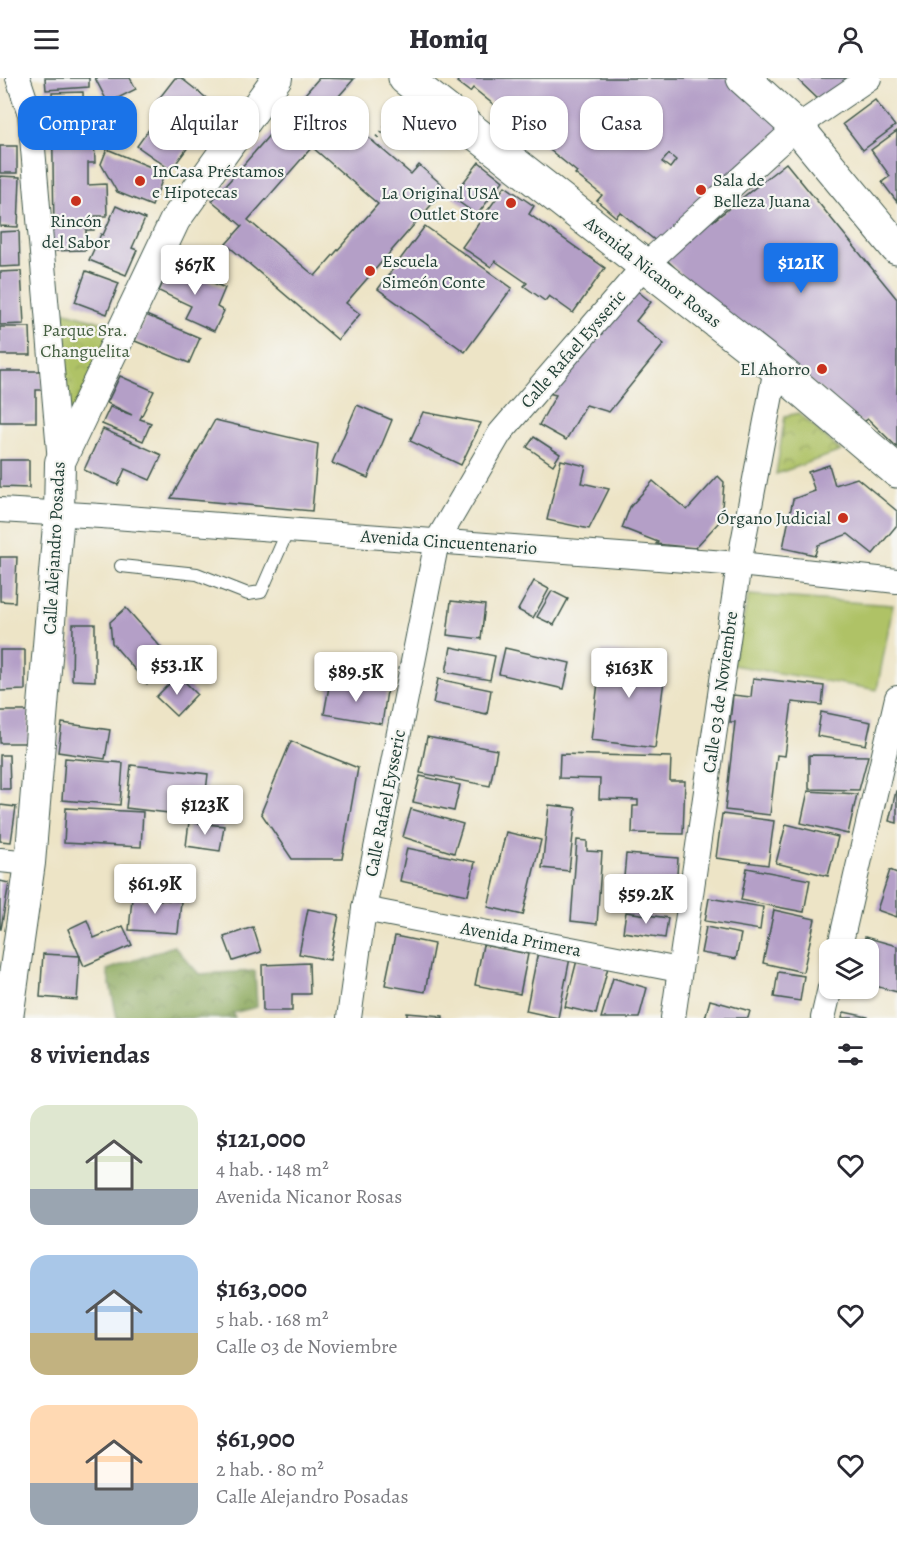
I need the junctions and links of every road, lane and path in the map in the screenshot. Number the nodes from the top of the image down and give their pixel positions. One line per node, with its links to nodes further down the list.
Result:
1 (18, 78): 11 (street, Calle Alejandro Posadas)
2 (277, 78): 11 (street)
3 (743, 78): 6 (main road)
4 (869, 78): 6 (street, Calle Rafael Eysseric)
5 (404, 93): 7 (path); 9 (main road, Avenida Nicanor Rosas)
6 (797, 127): 8 (main road); 9 (street, Calle Rafael Eysseric)
7 (373, 142)
8 (897, 248)
9 (645, 265): 10 (main road, Avenida Nicanor Rosas); 16 (street, Calle Rafael Eysseric)
10 (776, 368): 12 (main road, Avenida Nicanor Rosas); 17 (street, Calle 03 de Noviembre)
11 (60, 462): 14 (street, Calle Alejandro Posadas)
12 (897, 471)
13 (0, 510): 14 (street, Avenida Cincuentenario)
14 (59, 513): 15 (street, Avenida Cincuentenario); 22 (street, Calle Alejandro Posadas)
15 (288, 530): 16 (street, Avenida Cincuentenario); 18 (lane)
16 (437, 541): 17 (street, Avenida Cincuentenario); 23 (street, Calle Rafael Eysseric)
17 (739, 564): 19 (street, Avenida Cincuentenario); 25 (street, Calle 03 de Noviembre)
18 (122, 566)
19 (897, 581)
20 (897, 698): 24 (street)
21 (0, 860): 22 (street)
22 (30, 863): 27 (street, Calle Alejandro Posadas)
23 (364, 909): 25 (street, Avenida Primera); 28 (street, Calle Rafael Eysseric)
24 (842, 939)
25 (679, 970): 29 (street, Calle 03 de Noviembre)
26 (827, 999): 30 (street)
27 (8, 1018)
28 (349, 1018)
29 (673, 1018)
30 (823, 1018)

